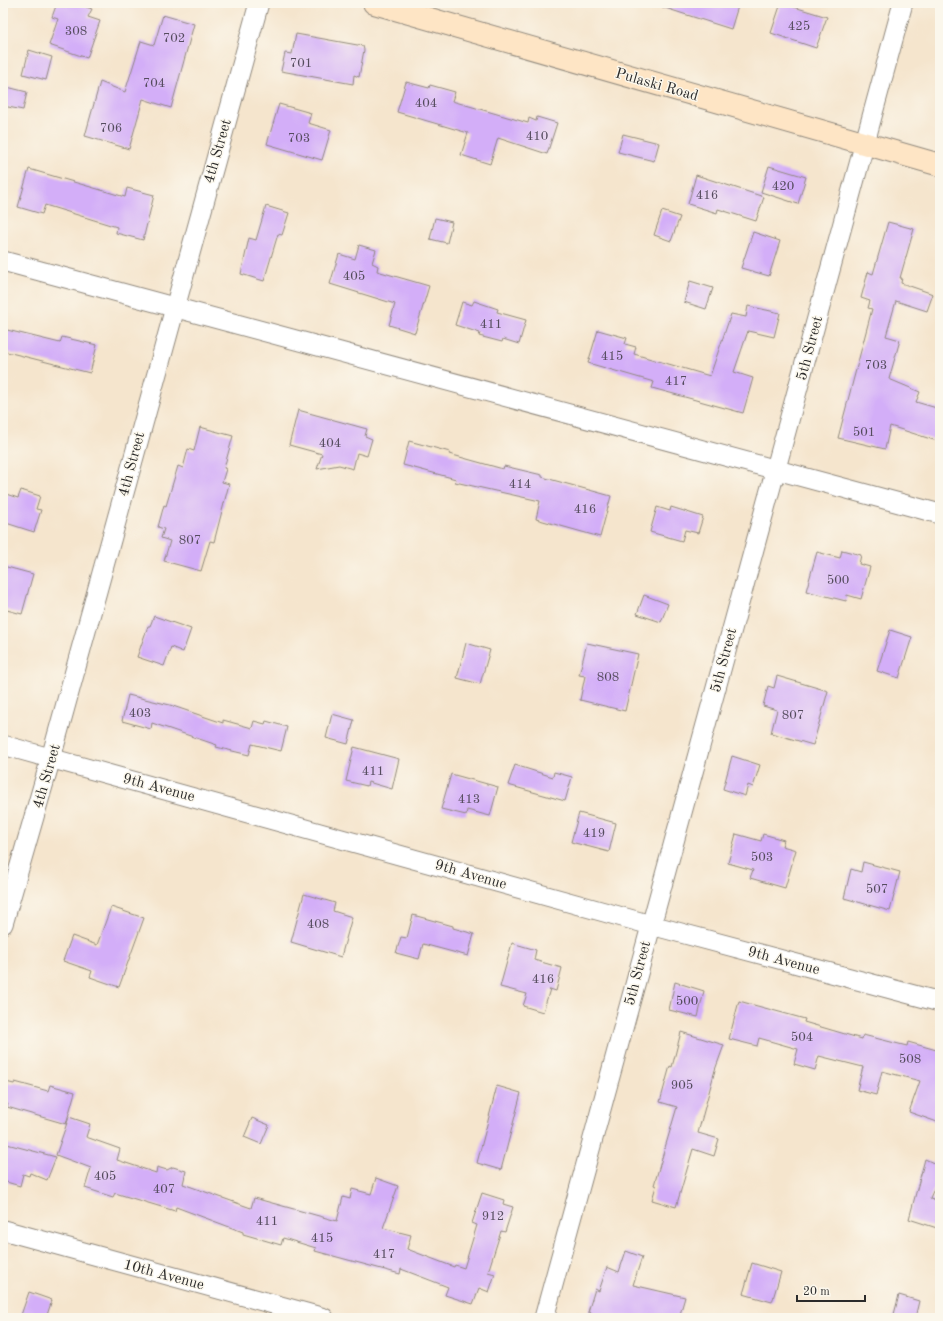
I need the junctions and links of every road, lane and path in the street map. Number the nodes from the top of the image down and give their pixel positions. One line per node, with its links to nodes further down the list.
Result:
1 (259, 3): 7 (street, 4th Street)
2 (374, 3): 4 (main road, Pulaski Road)
3 (903, 3): 4 (street, 5th Street)
4 (865, 143): 5 (main road, Pulaski Road); 8 (street, 5th Street)
5 (940, 165)
6 (3, 261): 7 (street)
7 (174, 308): 8 (street); 11 (street, 4th Street)
8 (776, 469): 9 (street); 13 (street, 5th Street)
9 (940, 514)
10 (3, 745): 11 (street, 9th Avenue)
11 (51, 758): 12 (street, 4th Street); 13 (street, 9th Avenue)
12 (3, 924)
13 (651, 925): 14 (street, 9th Avenue); 17 (street, 5th Street)
14 (940, 1002)
15 (3, 1230): 16 (street, 10th Avenue)
16 (324, 1318)
17 (544, 1318)

